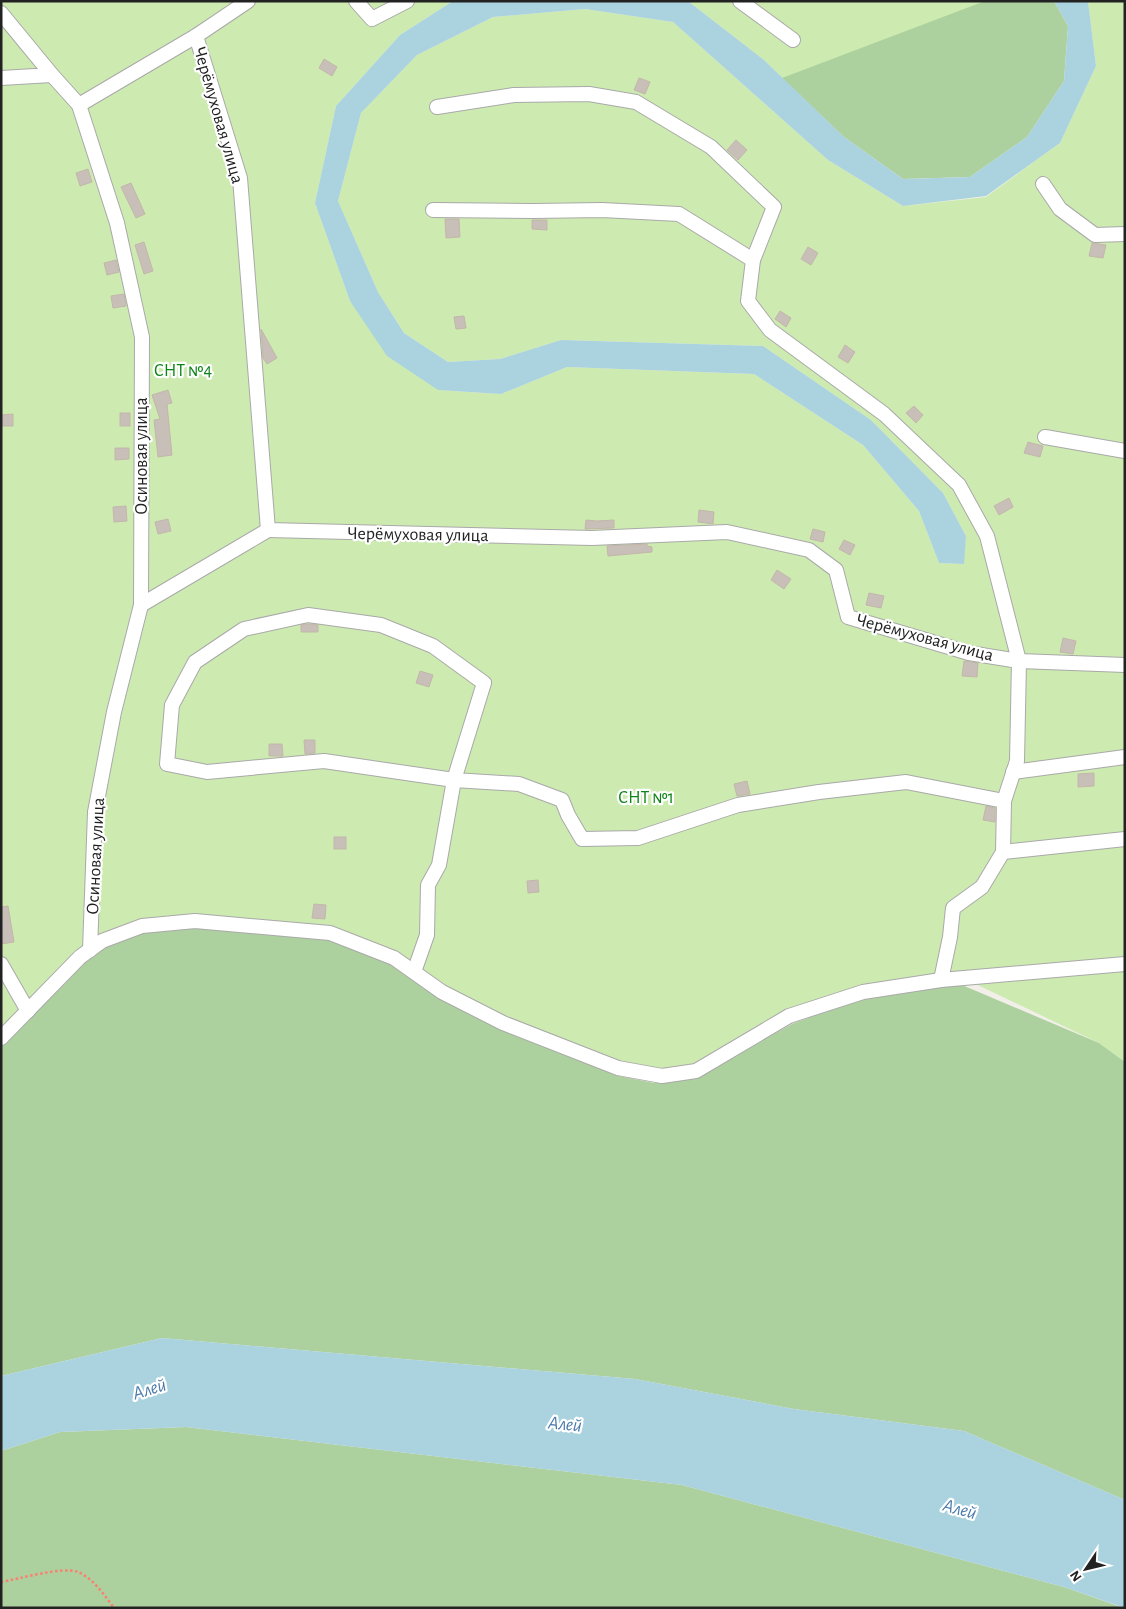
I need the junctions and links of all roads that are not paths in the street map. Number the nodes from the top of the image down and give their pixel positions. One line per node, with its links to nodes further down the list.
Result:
1 (248, 1): 6 (street)
2 (356, 1): 3 (street)
3 (408, 1)
4 (740, 1): 7 (street)
5 (1, 13): 8 (street)
6 (196, 36): 10 (street); 18 (street, Черёмуховая улица)
7 (792, 40)
8 (52, 75): 9 (street); 10 (street)
9 (1, 78)
10 (79, 105): 19 (street, Осиновая улица)
11 (437, 107): 15 (street)
12 (1043, 184): 14 (street)
13 (433, 210): 15 (street)
14 (1125, 234)
15 (753, 260): 20 (street)
16 (1046, 437): 17 (street)
17 (1125, 452)
18 (268, 530): 19 (street); 20 (street, Черёмуховая улица)
19 (141, 605): 28 (street, Осиновая улица)
20 (1019, 661): 21 (street); 23 (street)
21 (1125, 665)
22 (1125, 757): 23 (street)
23 (1013, 772): 25 (street)
24 (454, 780): 24 (street); 25 (street); 31 (street)
25 (1004, 801): 27 (street)
26 (1125, 839): 27 (street)
27 (1003, 852): 32 (street)
28 (90, 950): 31 (street); 33 (street)
29 (1, 964): 33 (street)
30 (1125, 964): 32 (street)
31 (414, 972): 32 (street)
32 (942, 980)
33 (28, 1011): 34 (street)
34 (1, 1038)

